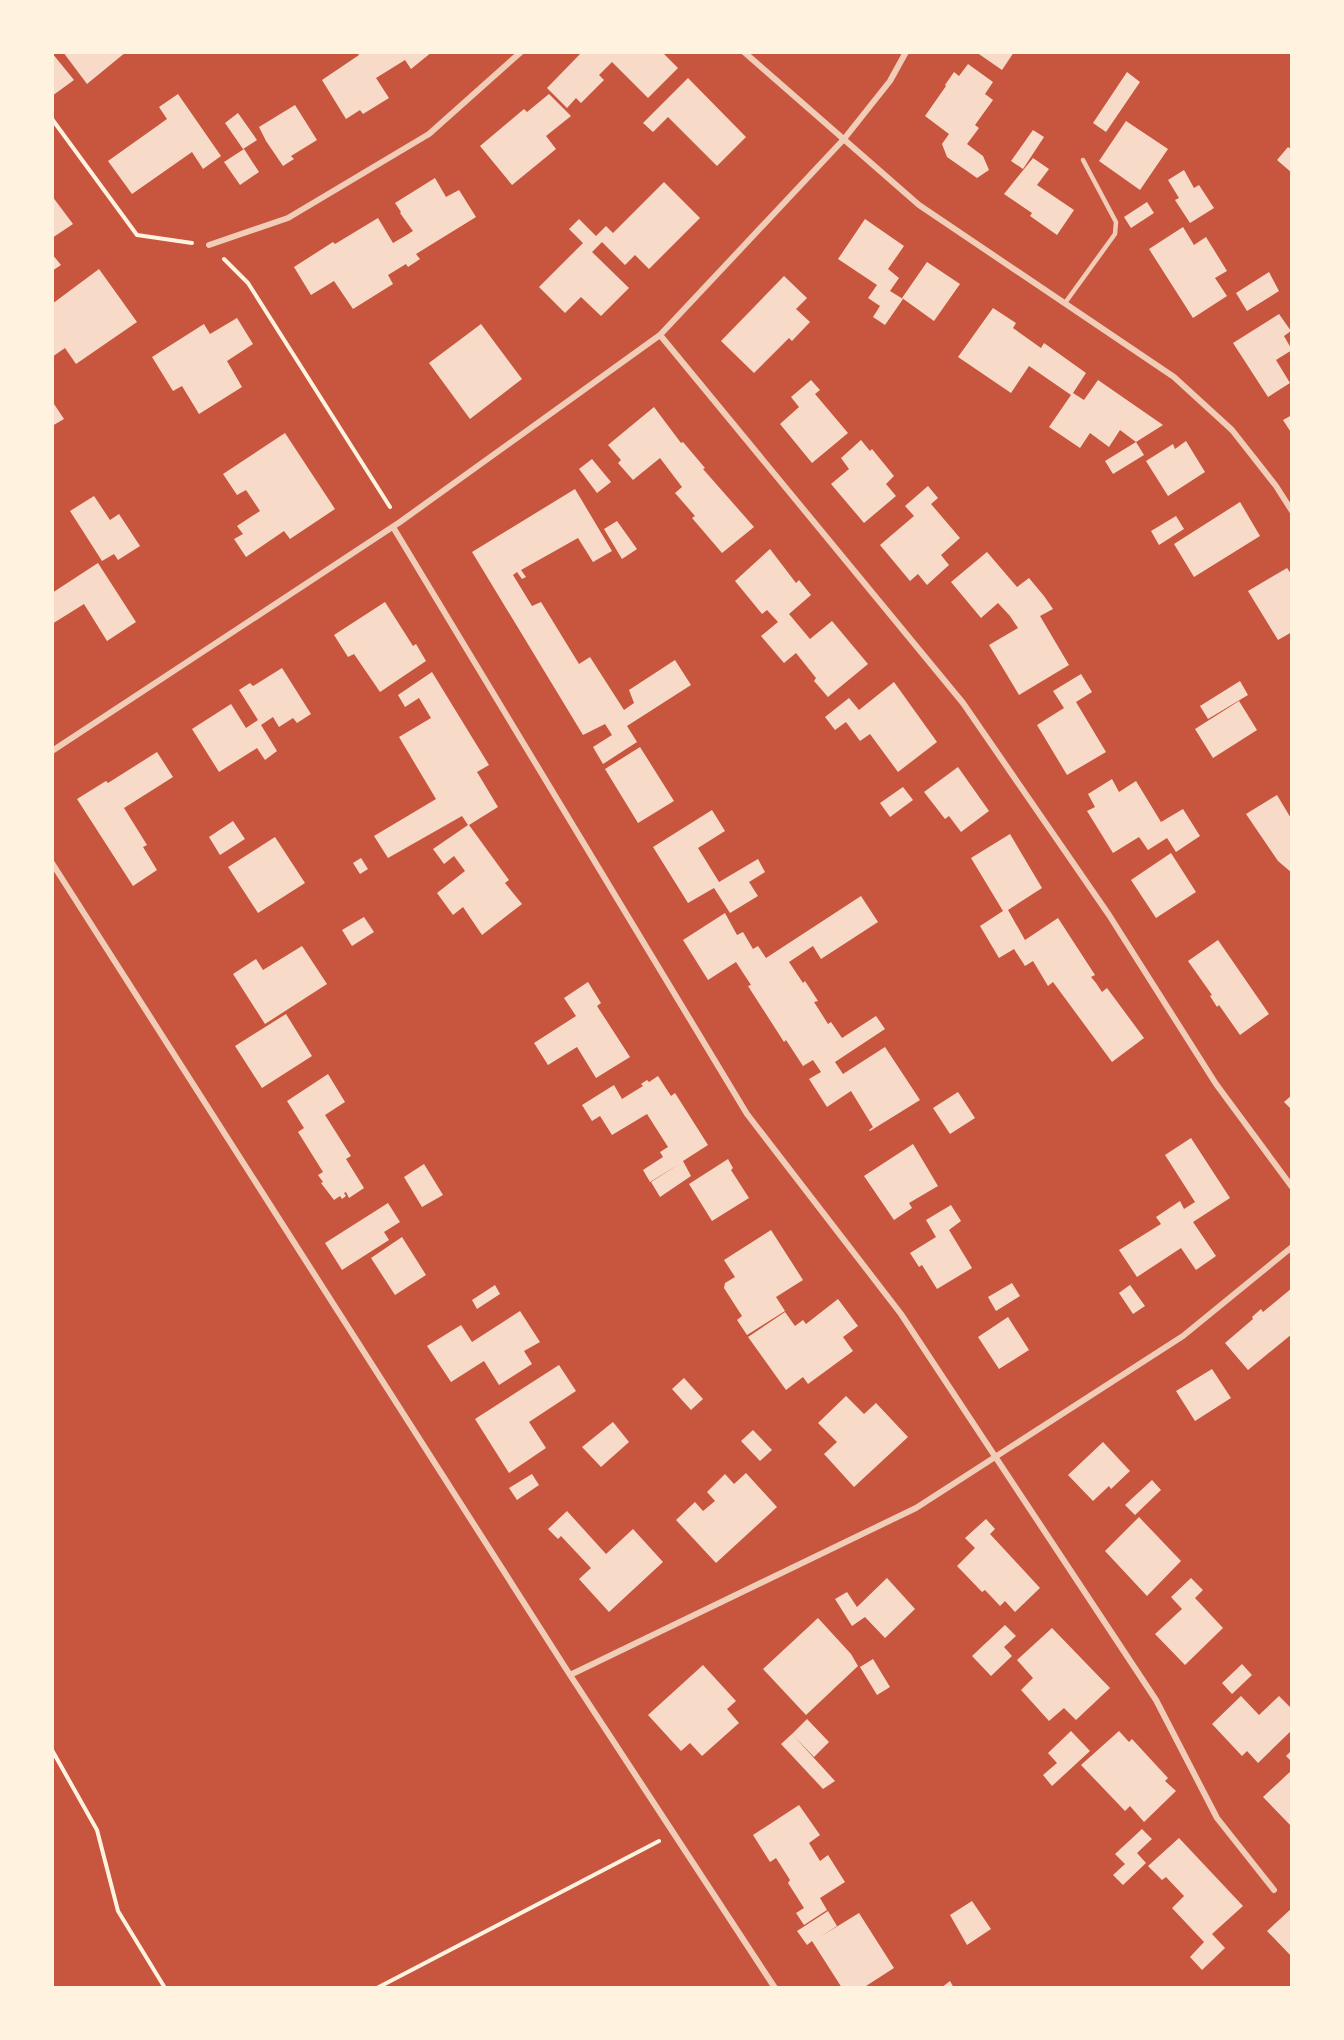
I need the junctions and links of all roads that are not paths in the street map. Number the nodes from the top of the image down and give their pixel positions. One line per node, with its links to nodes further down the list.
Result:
1 (520, 52): 6 (street)
2 (744, 52): 4 (street)
3 (906, 52): 4 (street)
4 (844, 139): 7 (street); 8 (street)
5 (1083, 160): 7 (lane)
6 (209, 245)
7 (1065, 303): 9 (street)
8 (660, 335): 10 (street); 13 (street)
9 (1292, 511)
10 (393, 527): 11 (street); 15 (street)
11 (52, 751)
12 (52, 863): 16 (street)
13 (1292, 1187)
14 (1292, 1248): 15 (street)
15 (996, 1457): 16 (street); 17 (street)
16 (570, 1675): 18 (street)
17 (1274, 1890)
18 (775, 1988)

